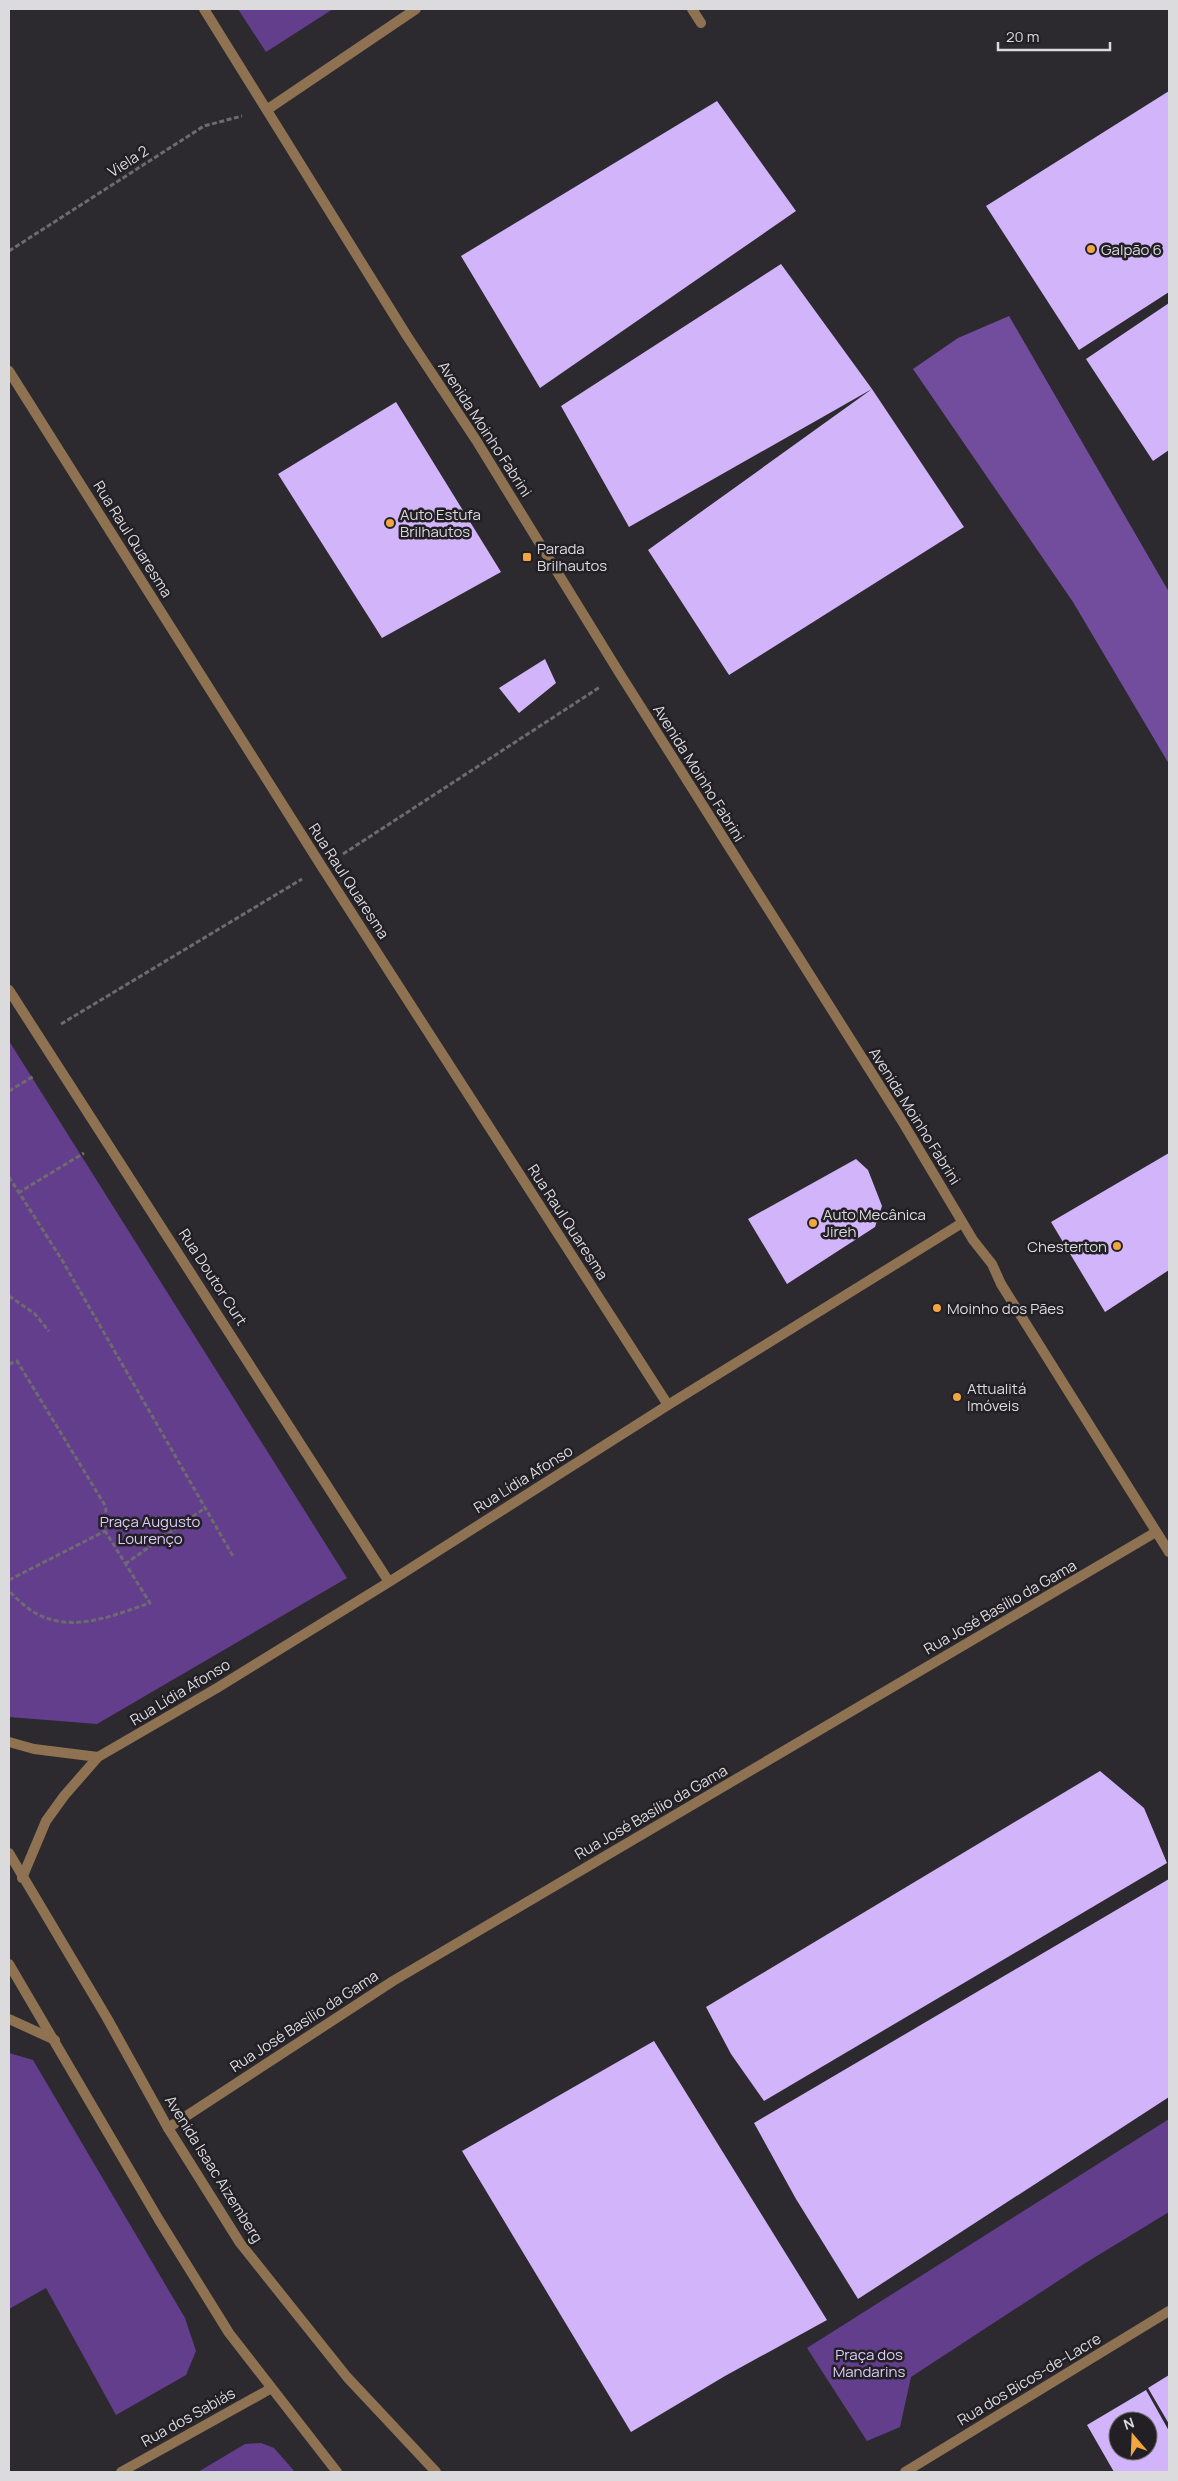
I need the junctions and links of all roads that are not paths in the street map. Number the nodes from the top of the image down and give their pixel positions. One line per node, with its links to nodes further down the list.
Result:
1 (204, 9): 5 (street, Avenida Moinho Fabrini)
2 (416, 9): 5 (street)
3 (692, 9): 4 (street)
4 (701, 23)
5 (268, 109): 8 (street, Avenida Moinho Fabrini)
6 (9, 371): 9 (street, Rua Raul Quaresma)
7 (9, 990): 12 (street, Rua Doutor Curt)
8 (962, 1223): 9 (street, Rua Lídia Afonso); 10 (street, Avenida Moinho Fabrini)
9 (668, 1405): 12 (street, Rua Lídia Afonso)
10 (1156, 1532): 11 (street, Avenida Moinho Fabrini); 20 (street, Rua José Basílio da Gama)
11 (1169, 1552)
12 (389, 1582): 14 (street, Rua Lídia Afonso)
13 (9, 1742): 14 (street)
14 (98, 1757): 16 (street, Rua Lídia Afonso)
15 (9, 1853): 16 (street, Avenida Isaac Aizemberg)
16 (22, 1878): 20 (street, Avenida Isaac Aizemberg)
17 (9, 1964): 19 (street)
18 (9, 2019): 19 (street)
19 (55, 2040): 22 (street)
20 (168, 2128): 25 (street, Avenida Isaac Aizemberg)
21 (1169, 2311): 26 (street, Rua dos Bicos-de-Lacre)
22 (270, 2389): 23 (street, Rua dos Sabiás); 24 (street)
23 (121, 2472)
24 (337, 2472)
25 (436, 2472)
26 (905, 2472)

